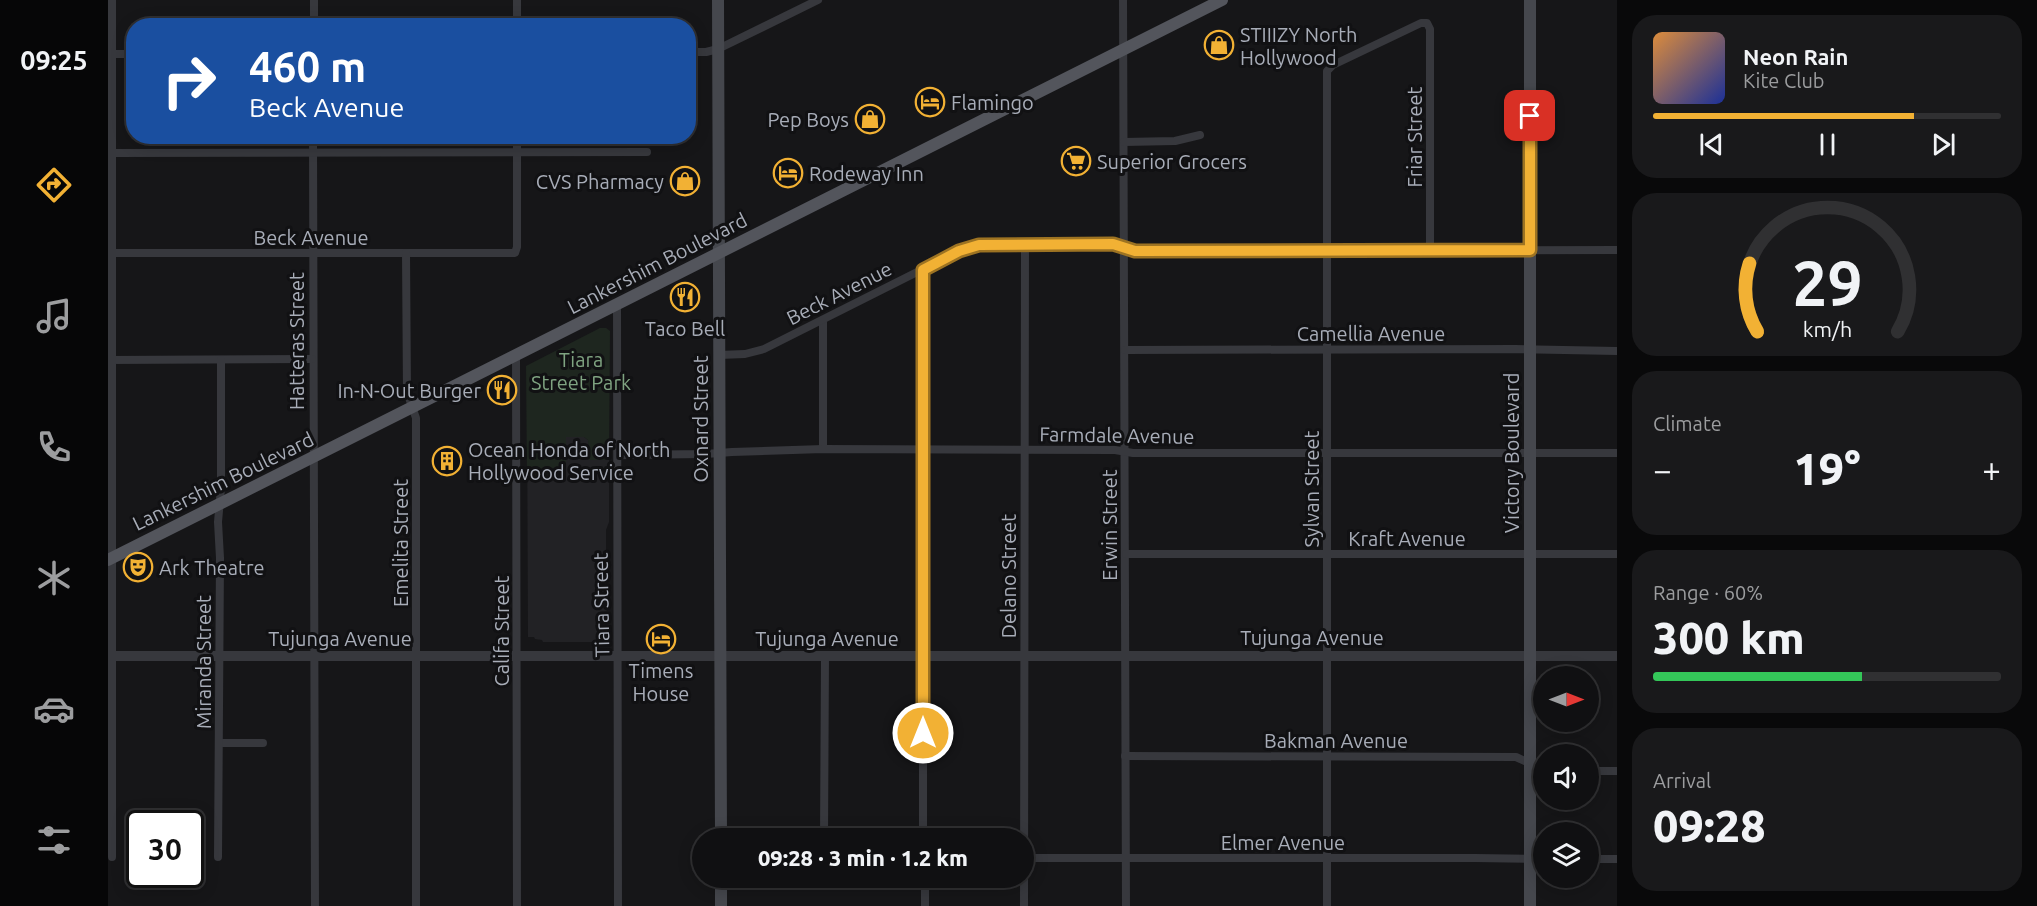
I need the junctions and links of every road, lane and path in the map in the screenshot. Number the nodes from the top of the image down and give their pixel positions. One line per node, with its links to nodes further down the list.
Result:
1 (112, 0): 15 (street)
2 (314, 0): 9 (street)
3 (517, 0): 10 (street)
4 (718, 0): 12 (main road, Oxnard Street)
5 (818, 0): 12 (street)
6 (1123, 0): 13 (street, Erwin Street)
7 (1222, 0): 13 (main road, Lankershim Boulevard)
8 (1530, 0): 27 (main road, Victory Boulevard)
9 (314, 18)
10 (517, 18)
11 (1427, 23): 30 (street, Sylvan Street); 31 (street, Friar Street)
12 (718, 49): 14 (street); 29 (main road, Oxnard Street)
13 (1123, 51): 18 (street, Erwin Street); 29 (main road, Lankershim Boulevard)
14 (696, 52)
15 (110, 54): 16 (street); 22 (street)
16 (126, 54)
17 (1200, 135): 18 (street)
18 (1124, 142): 26 (street, Erwin Street)
19 (313, 144): 23 (street, Hatteras Street)
20 (517, 144): 21 (street)
21 (517, 152): 23 (street); 24 (street); 34 (street, Beck Avenue)
22 (110, 153): 23 (street); 32 (street)
23 (313, 153): 33 (street, Hatteras Street)
24 (647, 153)
25 (1025, 245): 26 (street, Beck Avenue); 35 (street, Beck Avenue); 50 (street, Delano Street)
26 (1125, 248): 30 (street, Beck Avenue); 38 (street, Erwin Street)
27 (1530, 250): 28 (street, Beck Avenue); 31 (street, Beck Avenue); 40 (main road, Victory Boulevard)
28 (1617, 250)
29 (719, 251): 36 (main road, Lankershim Boulevard); 43 (main road, Oxnard Street)
30 (1327, 251): 31 (street, Beck Avenue); 39 (street, Sylvan Street)
31 (1430, 251)
32 (110, 253): 33 (street, Beck Avenue); 45 (street)
33 (312, 253): 34 (street, Beck Avenue); 44 (street, Hatteras Street)
34 (406, 253): 47 (street, Emelita Street)
35 (923, 270): 37 (street, Beck Avenue); 49 (street)
36 (617, 304): 42 (main road, Lankershim Boulevard); 56 (street, Tiara Street)
37 (823, 320): 43 (street, Beck Avenue); 48 (street)
38 (1125, 350): 39 (street, Camellia Avenue); 52 (street, Erwin Street)
39 (1326, 350): 40 (street, Camellia Avenue); 53 (street, Sylvan Street)
40 (1530, 351): 41 (street, Camellia Avenue); 54 (main road, Victory Boulevard)
41 (1617, 351)
42 (516, 355): 47 (main road, Lankershim Boulevard); 71 (street, Califa Street)
43 (719, 355): 51 (main road, Oxnard Street)
44 (312, 359): 46 (street); 57 (street, Hatteras Street)
45 (110, 360): 46 (street); 58 (street)
46 (221, 360): 59 (street, Miranda Street)
47 (412, 407): 57 (main road, Lankershim Boulevard); 70 (street, Emelita Street)
48 (823, 449): 49 (street, Farmdale Avenue); 51 (street, Farmdale Avenue)
49 (923, 449): 50 (street, Farmdale Avenue); 74 (street)
50 (1024, 450): 52 (street, Farmdale Avenue); 75 (street, Delano Street)
51 (720, 452): 56 (street, Farmdale Avenue); 65 (main road, Oxnard Street)
52 (1125, 452): 53 (street, Farmdale Avenue); 60 (street, Erwin Street)
53 (1327, 453): 54 (street, Farmdale Avenue); 61 (street, Sylvan Street)
54 (1530, 453): 55 (street, Farmdale Avenue); 62 (main road, Victory Boulevard)
55 (1617, 453)
56 (618, 455): 72 (street, Tiara Street)
57 (314, 458): 59 (main road, Lankershim Boulevard); 69 (street, Hatteras Street)
58 (110, 470): 64 (street)
59 (220, 503): 64 (main road, Lankershim Boulevard); 68 (street, Miranda Street)
60 (1126, 554): 61 (street, Kraft Avenue); 76 (street, Erwin Street)
61 (1328, 554): 62 (street, Kraft Avenue); 66 (street, Sylvan Street)
62 (1530, 554): 63 (street, Kraft Avenue); 77 (main road, Victory Boulevard)
63 (1617, 554)
64 (110, 559): 67 (street)
65 (721, 655): 72 (street, Tujunga Avenue); 73 (street, Tujunga Avenue); 88 (main road, Oxnard Street)
66 (1327, 655): 76 (street, Tujunga Avenue); 77 (street, Tujunga Avenue); 82 (street, Sylvan Street)
67 (110, 656): 68 (street, Tujunga Avenue); 83 (street)
68 (219, 656): 69 (street, Tujunga Avenue); 79 (street, Miranda Street)
69 (315, 656): 70 (street, Tujunga Avenue); 103 (street, Hatteras Street)
70 (416, 656): 71 (street, Tujunga Avenue); 104 (street, Emelita Street)
71 (517, 656): 72 (street, Tujunga Avenue); 105 (street, Califa Street)
72 (618, 656): 106 (street, Tiara Street)
73 (825, 656): 74 (street, Tujunga Avenue); 89 (street)
74 (923, 656): 75 (street, Tujunga Avenue); 90 (street)
75 (1024, 656): 76 (street, Tujunga Avenue); 91 (street, Delano Street)
76 (1125, 656): 81 (street, Erwin Street)
77 (1530, 656): 78 (street, Tujunga Avenue); 84 (main road, Victory Boulevard)
78 (1617, 656)
79 (219, 743): 80 (street); 93 (street, Miranda Street)
80 (263, 743)
81 (1125, 756): 82 (street, Bakman Avenue); 95 (street, Erwin Street)
82 (1328, 756): 84 (street, Bakman Avenue); 96 (street, Sylvan Street)
83 (110, 763): 92 (street)
84 (1530, 764): 85 (street, Bakman Avenue); 97 (main road, Victory Boulevard)
85 (1533, 765)
86 (1599, 771): 87 (street)
87 (1617, 771)
88 (721, 828)
89 (824, 828)
90 (923, 828)
91 (1023, 828)
92 (112, 857)
93 (218, 857)
94 (1034, 858): 95 (street, Elmer Avenue)
95 (1125, 858): 96 (street, Elmer Avenue); 110 (street, Erwin Street)
96 (1327, 858): 97 (street, Elmer Avenue); 111 (street, Sylvan Street)
97 (1530, 859): 112 (main road, Victory Boulevard)
98 (1599, 859): 99 (street)
99 (1617, 859)
100 (721, 888): 107 (main road)
101 (925, 888): 108 (street)
102 (1024, 888): 109 (street, Delano Street)
103 (315, 906)
104 (416, 906)
105 (517, 906)
106 (618, 906)
107 (721, 906)
108 (924, 906)
109 (1024, 906)
110 (1126, 906)
111 (1327, 906)
112 (1530, 906)

